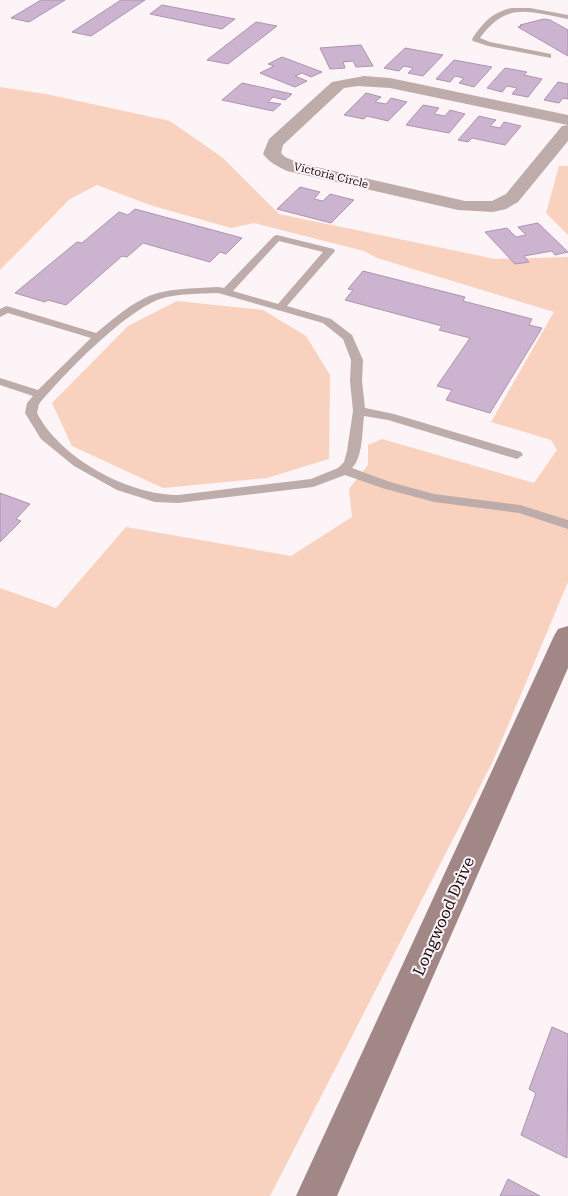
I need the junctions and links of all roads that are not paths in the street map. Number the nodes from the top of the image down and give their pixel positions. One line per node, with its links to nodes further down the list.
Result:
1 (568, 17): 2 (lane)
2 (548, 56)
3 (568, 120): 4 (street, Victoria Circle)
4 (568, 130)
5 (226, 292): 6 (lane); 6 (lane); 8 (lane)
6 (281, 307): 11 (lane)
7 (0, 314): 8 (lane)
8 (98, 337): 10 (lane)
9 (0, 381): 10 (lane)
10 (40, 394): 13 (lane)
11 (359, 411): 12 (lane); 13 (lane)
12 (517, 455)
13 (344, 470): 14 (lane)
14 (568, 525)
15 (568, 636): 16 (main road, Longwood Drive)
16 (316, 1196)

